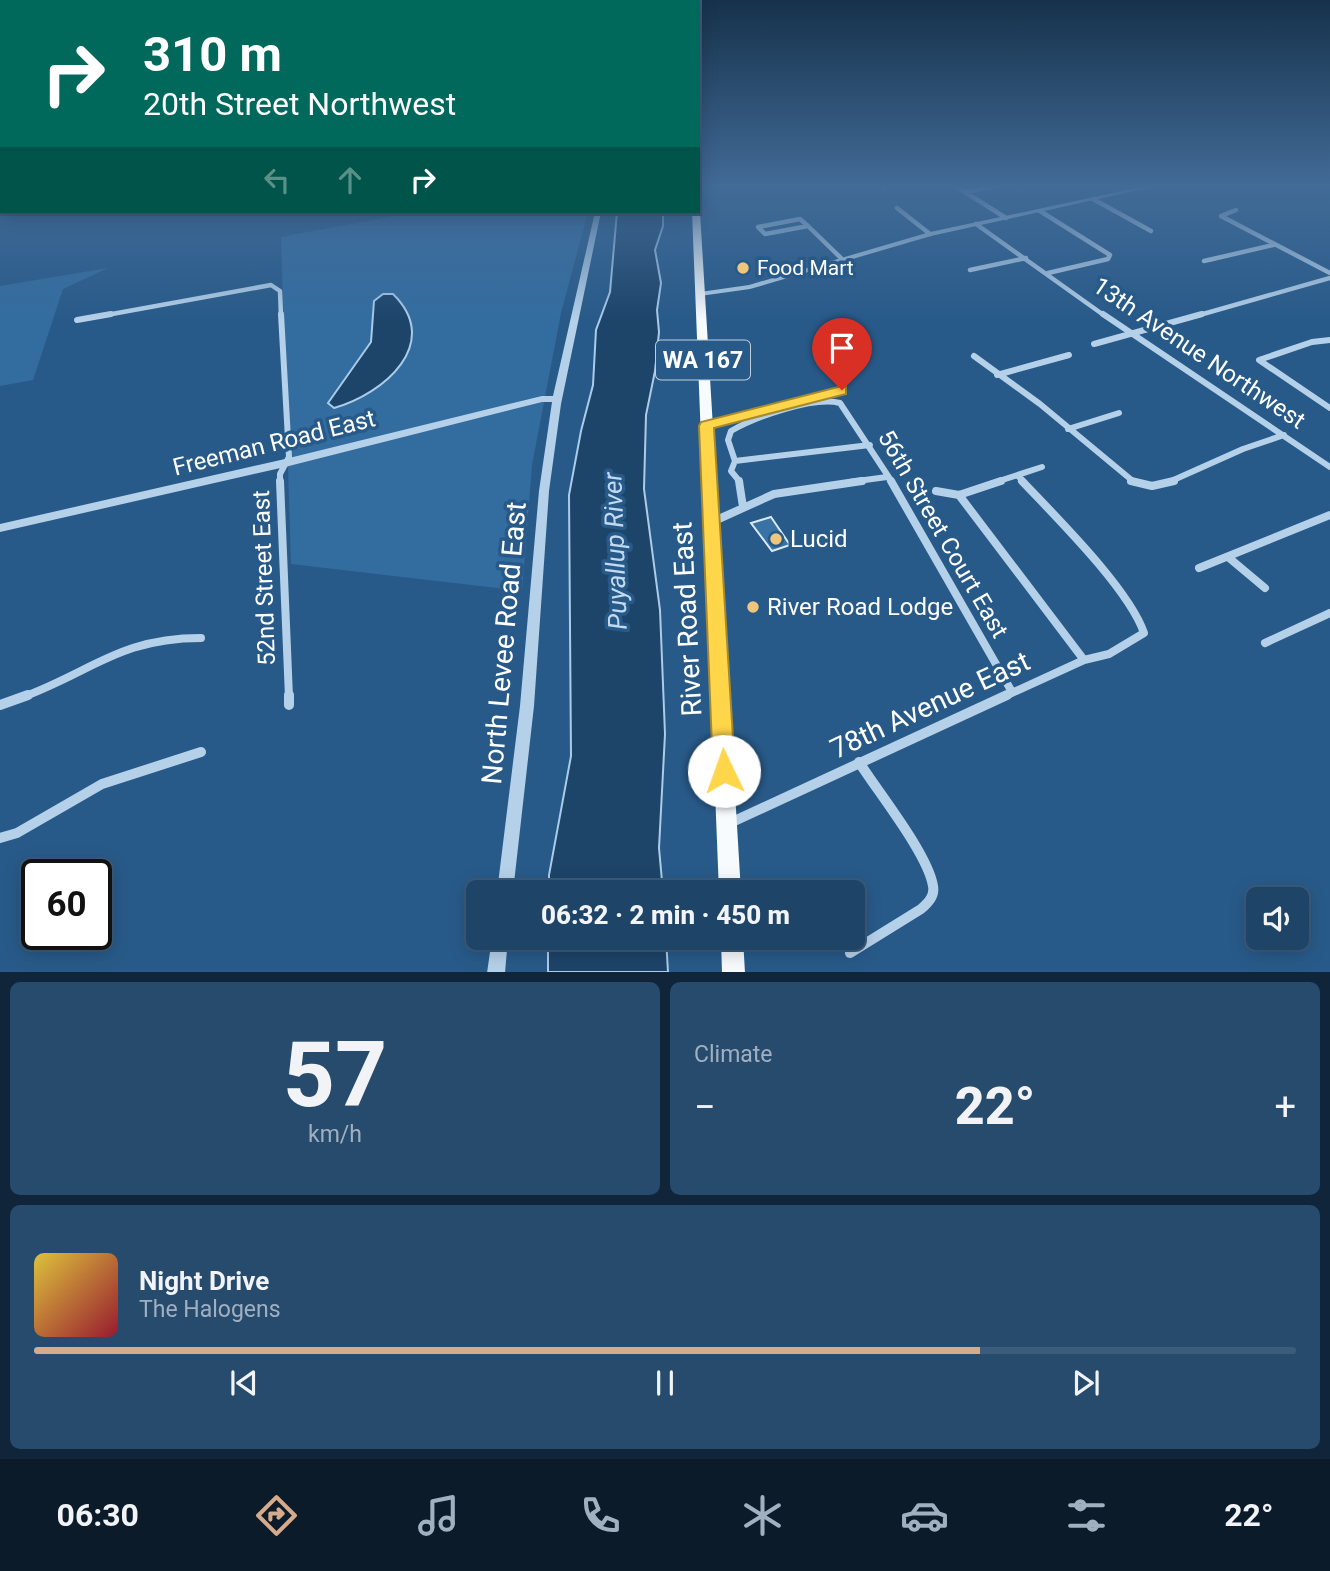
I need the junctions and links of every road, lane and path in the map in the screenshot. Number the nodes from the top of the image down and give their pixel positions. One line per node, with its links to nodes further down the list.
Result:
1 (594, 230): 28 (street, North Levee Road East)
2 (697, 230): 19 (main road, WA 167)
3 (761, 230): 4 (street)
4 (785, 230)
5 (812, 230): 14 (street)
6 (925, 230): 11 (street)
7 (949, 230): 11 (street)
8 (984, 230): 13 (street, 13th Avenue Northwest)
9 (1072, 230): 17 (street)
10 (1246, 230): 12 (street)
11 (930, 234): 14 (street)
12 (1273, 244): 15 (street); 18 (street)
13 (1026, 258): 16 (street); 17 (street, 13th Avenue Northwest)
14 (843, 260): 19 (street)
15 (1204, 261)
16 (970, 270)
17 (1048, 273): 21 (street, 13th Avenue Northwest)
18 (1330, 276): 21 (street)
19 (700, 294): 31 (main road, WA 167)
20 (77, 320): 36 (street, 52nd Street East)
21 (1132, 334): 23 (street); 33 (street, 13th Avenue Northwest)
22 (1329, 340): 29 (street)
23 (1094, 344)
24 (1069, 355): 26 (street)
25 (974, 356): 26 (street)
26 (997, 375): 32 (street)
27 (842, 390): 31 (street)
28 (557, 399): 36 (street, Freeman Road East); 61 (street, North Levee Road East)
29 (1330, 408)
30 (1119, 413): 32 (street)
31 (706, 426): 45 (main road, River Road East / WA 167)
32 (1068, 429): 33 (street)
33 (1283, 435): 38 (street, 13th Avenue Northwest)
34 (870, 445): 35 (street); 35 (street, 56th Street Court East); 40 (street, 56th Street Court East)
35 (735, 461): 43 (street)
36 (285, 463): 46 (street, Freeman Road East); 56 (street, 52nd Street East)
37 (1042, 467): 39 (street)
38 (1330, 467)
39 (1018, 476): 42 (street); 53 (street, 78th Avenue East)
40 (887, 477): 43 (street); 54 (street, 56th Street Court East)
41 (936, 491): 42 (street)
42 (959, 495): 53 (street)
43 (743, 507): 45 (street)
44 (1330, 515): 47 (street)
45 (712, 523): 59 (main road, River Road East / WA 167)
46 (0, 528)
47 (1228, 557): 48 (street); 49 (street)
48 (1199, 568)
49 (1265, 588)
50 (1330, 613): 52 (street)
51 (201, 638): 55 (street)
52 (1265, 643)
53 (1084, 660): 54 (street, 78th Avenue East)
54 (1012, 692): 58 (street, 78th Avenue East)
55 (0, 705)
56 (289, 705)
57 (201, 752): 60 (street)
58 (859, 762): 59 (street, 78th Avenue East); 65 (street)
59 (727, 824): 62 (main road, River Road East / WA 167)
60 (0, 838)
61 (506, 880)
62 (729, 880)
63 (499, 950): 66 (street)
64 (733, 950): 67 (main road)
65 (850, 953)
66 (496, 972)
67 (734, 972)

